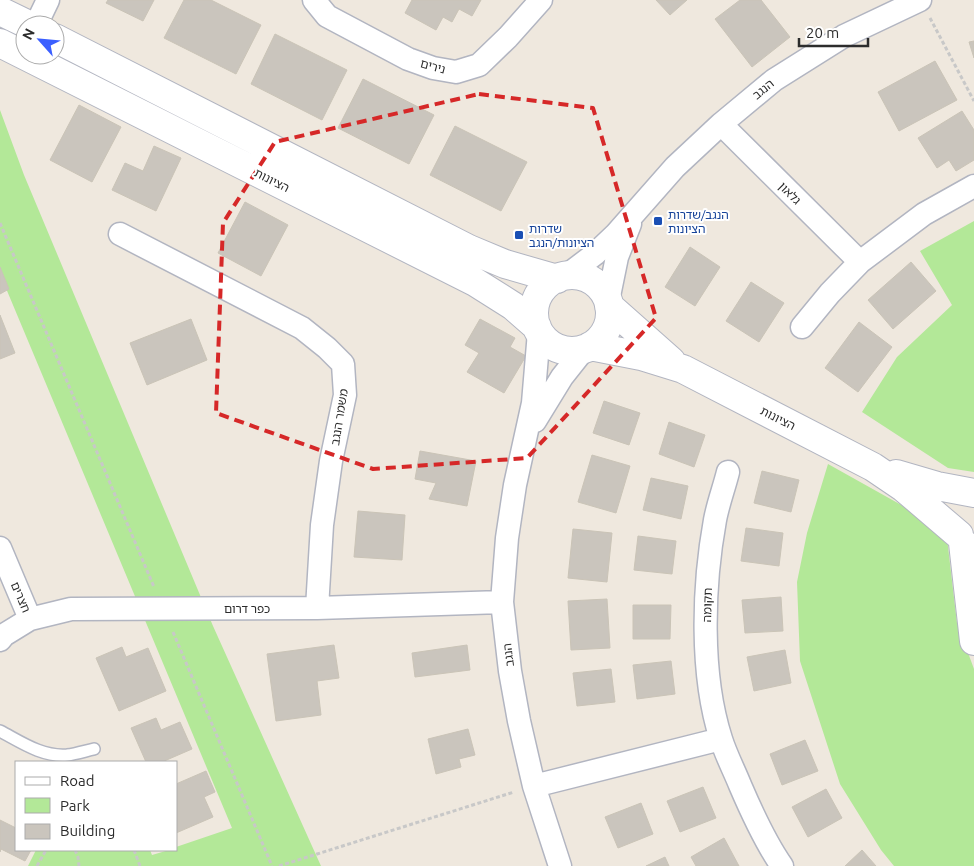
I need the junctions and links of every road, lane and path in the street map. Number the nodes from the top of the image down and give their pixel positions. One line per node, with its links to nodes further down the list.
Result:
1 (48, 0): 6 (street)
2 (314, 0): 3 (street, נירים)
3 (541, 0)
4 (925, 8): 10 (path); 11 (street, הנגב)
5 (0, 11): 7 (street)
6 (41, 15)
7 (15, 18)
8 (0, 43): 20 (street, הציונות)
9 (65, 43): 17 (street)
10 (974, 101)
11 (720, 124): 13 (street, הנגב); 16 (street, גלאון)
12 (974, 186): 16 (street)
13 (634, 214): 17 (street, הנגב); 18 (street, הנגב)
14 (0, 223): 30 (path)
15 (120, 234): 31 (street, משמר הנגב)
16 (860, 262): 19 (street)
17 (562, 277): 18 (street); 20 (street)
18 (608, 304): 21 (street); 22 (street, הציונות)
19 (802, 327)
20 (538, 330): 21 (street); 23 (street, הנגב)
21 (587, 347): 22 (street, הציונות); 23 (street, הנגב)
22 (682, 369): 24 (street, הציונות)
23 (526, 440): 29 (street, הנגב)
24 (873, 467): 26 (street, הציונות); 27 (street, הציונות)
25 (728, 472): 36 (street, תקומה)
26 (974, 494): 27 (street)
27 (966, 544): 34 (street)
28 (0, 548): 32 (street, חצרים)
29 (502, 602): 31 (street, כפר דרום); 38 (street, הנגב)
30 (163, 608): 31 (street, כפר דרום); 32 (street, כפר דרום); 45 (path)
31 (317, 608)
32 (30, 619): 33 (street, כפר דרום)
33 (0, 640)
34 (974, 641)
35 (0, 731): 37 (lane)
36 (721, 739): 38 (street); 48 (street, תקומה)
37 (94, 749)
38 (534, 786): 46 (path); 47 (street, הנגב)
39 (45, 851): 42 (path)
40 (75, 851): 43 (path)
41 (134, 851): 44 (path)
42 (37, 866)
43 (79, 866)
44 (140, 866)
45 (272, 866)
46 (279, 866)
47 (560, 866)
48 (782, 866)

